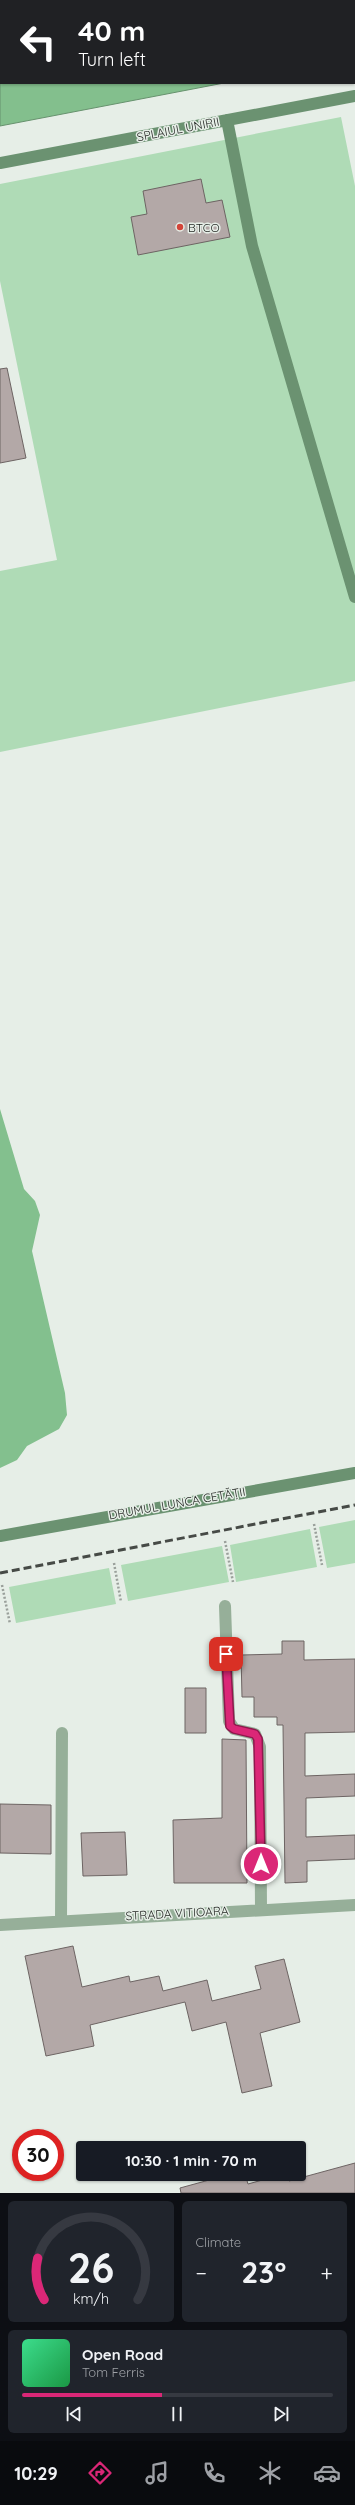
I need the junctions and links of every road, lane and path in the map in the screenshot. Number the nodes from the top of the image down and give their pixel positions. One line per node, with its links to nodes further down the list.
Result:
1 (355, 96): 2 (street, SPLAIUL UNIRII)
2 (227, 120): 3 (street, SPLAIUL UNIRII); 4 (street)
3 (0, 163)
4 (355, 597)
5 (355, 1473): 7 (street, DRUMUL LUNCA CETĂȚII)
6 (314, 1524): 10 (path)
7 (0, 1536)
8 (225, 1541): 11 (path)
9 (114, 1563): 13 (path)
10 (322, 1565)
11 (233, 1582)
12 (2, 1585): 15 (path)
13 (121, 1602)
14 (225, 1606): 18 (street)
15 (10, 1624)
16 (62, 1733): 19 (street)
17 (355, 1905): 18 (street, STRADA VITIOARA)
18 (261, 1908): 19 (street, STRADA VITIOARA)
19 (62, 1920): 20 (street, STRADA VITIOARA)
20 (0, 1925)

